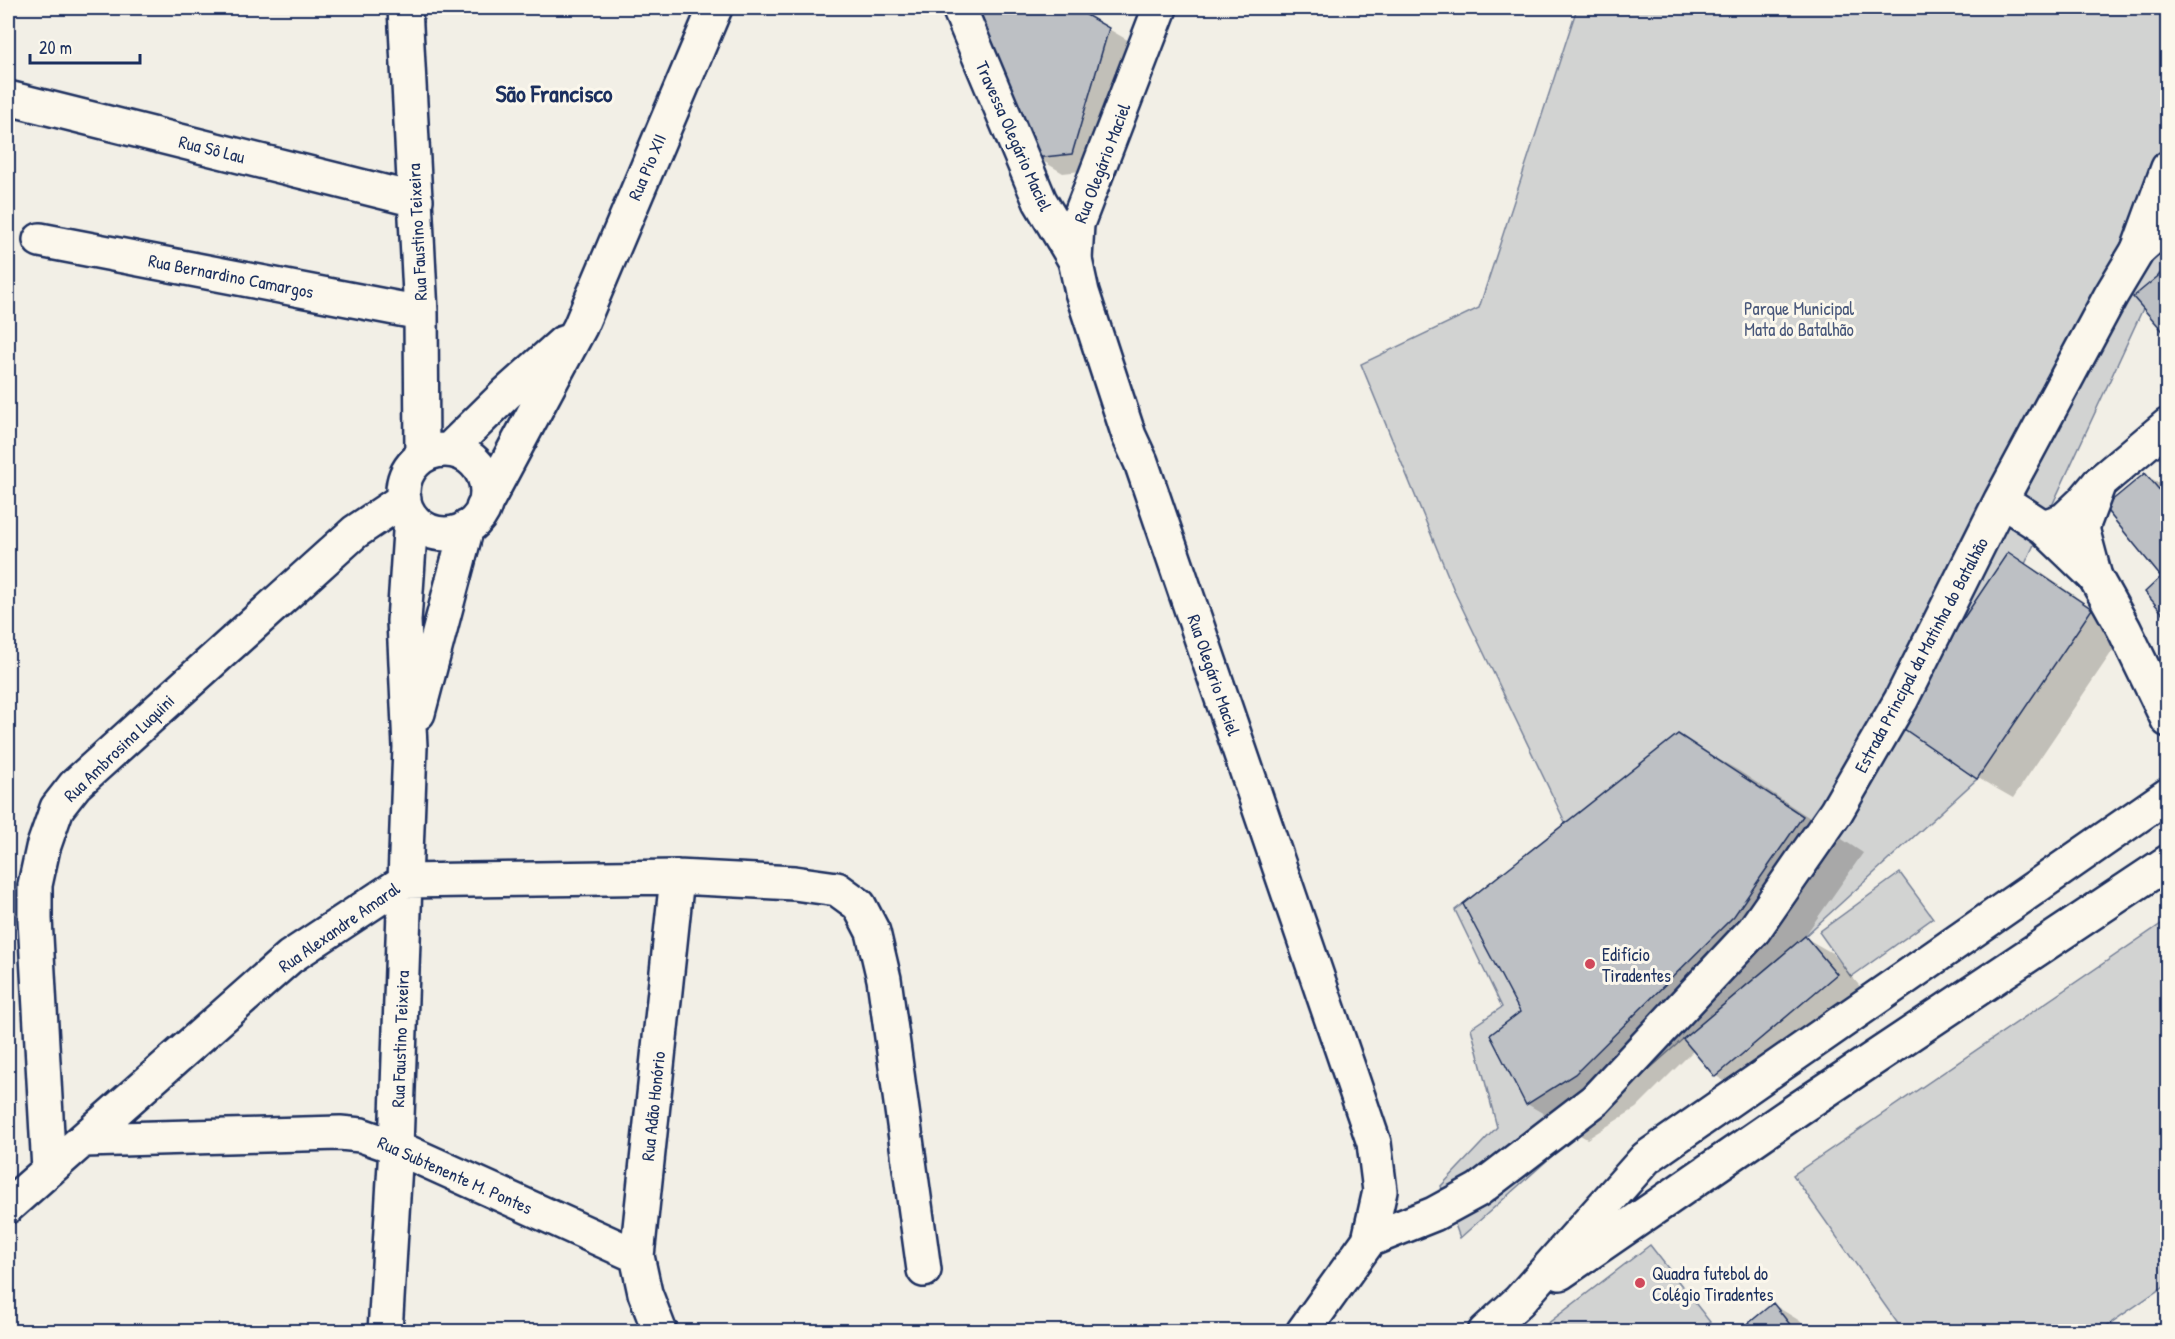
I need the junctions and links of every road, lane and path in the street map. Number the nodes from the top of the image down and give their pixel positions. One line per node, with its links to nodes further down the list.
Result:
1 (405, 8): 7 (street, Rua Faustino Teixeira)
2 (715, 8): 13 (street, Rua Pio XII)
3 (959, 8): 11 (street, Travessa Olegário Maciel)
4 (1160, 8): 11 (street, Rua Olegário Maciel)
5 (8, 98): 7 (street, Rua Sô Lau)
6 (2168, 168): 10 (street)
7 (416, 200): 12 (street, Rua Faustino Teixeira)
8 (2168, 224): 10 (street, Estrada Principal da Matinha do Batalhão)
9 (40, 240): 12 (street, Rua Bernardino Camargos)
10 (2138, 250): 17 (street, Estrada Principal da Matinha do Batalhão)
11 (1076, 260): 32 (street, Rua Olegário Maciel)
12 (421, 313): 15 (street, Rua Faustino Teixeira)
13 (580, 327): 15 (street, Rua Pio XII); 19 (street, Rua Pio XII)
14 (2168, 425): 16 (street)
15 (436, 453): 18 (street); 19 (street)
16 (2099, 483): 20 (street); 21 (street)
17 (2001, 500): 20 (street); 32 (street, Estrada Principal da Matinha do Batalhão)
18 (408, 508): 19 (street); 23 (street, Rua Faustino Teixeira); 30 (street, Rua Ambrosina Luquini)
19 (475, 518): 23 (street, Rua Faustino Teixeira)
20 (2043, 527): 21 (street)
21 (2095, 577): 22 (street)
22 (2168, 720)
23 (410, 747): 27 (street, Rua Faustino Teixeira)
24 (2168, 795): 35 (street)
25 (2168, 862): 35 (street)
26 (677, 877): 27 (street, Rua Alexandre Amaral); 33 (street, Rua Adão Honório); 34 (street, Rua Alexandre Amaral)
27 (405, 880): 28 (street, Rua Alexandre Amaral); 29 (street, Rua Faustino Teixeira)
28 (84, 1140): 29 (street, Rua Subtenente M. Pontes); 30 (street, Rua Alexandre Amaral)
29 (396, 1147): 33 (street, Rua Subtenente M. Pontes); 36 (street, Rua Faustino Teixeira)
30 (49, 1170): 31 (street, Rua Alexandre Amaral)
31 (8, 1206)
32 (1369, 1240): 38 (street, Rua Olegário Maciel)
33 (638, 1256): 37 (street, Rua Adão Honório)
34 (924, 1270)
35 (1519, 1301): 39 (street)
36 (385, 1332)
37 (660, 1332)
38 (1303, 1332)
39 (1485, 1332)

